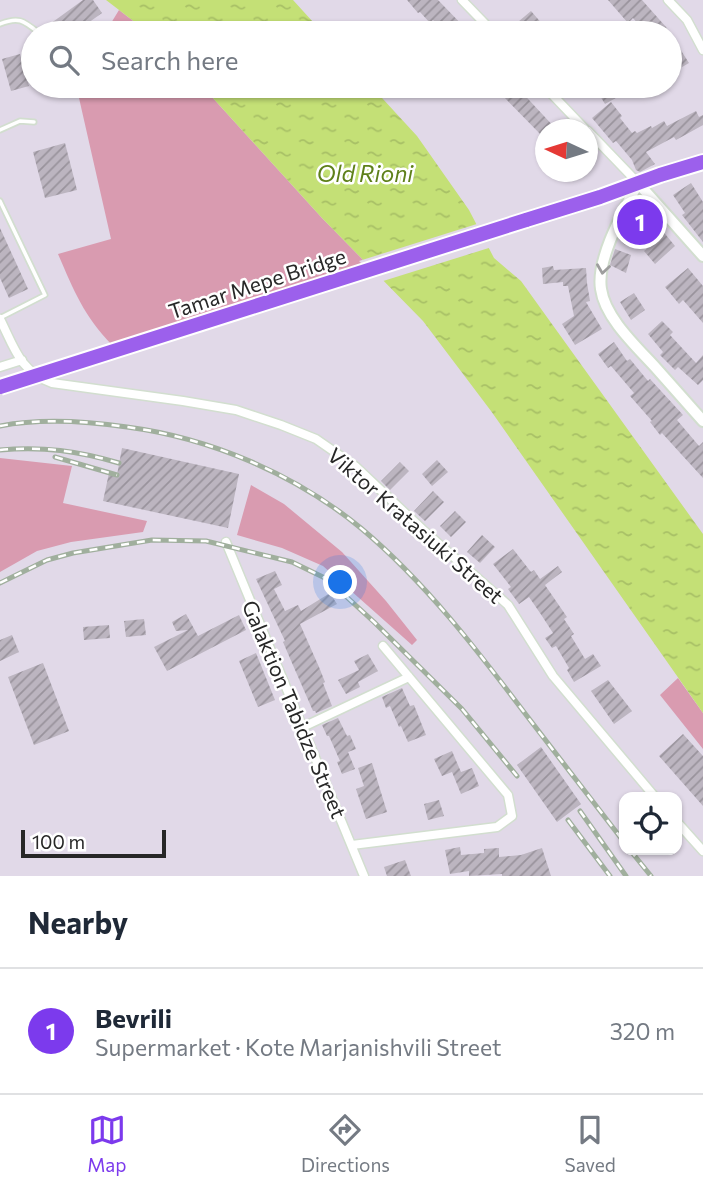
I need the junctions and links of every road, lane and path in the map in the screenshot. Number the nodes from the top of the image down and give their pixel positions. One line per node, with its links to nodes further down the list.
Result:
1 (462, 0): 4 (street)
2 (668, 0): 6 (street)
3 (21, 21): 5 (lane)
4 (482, 21)
5 (0, 24)
6 (703, 50)
7 (556, 98): 8 (street)
8 (576, 119)
9 (34, 122): 10 (lane)
10 (0, 130)
11 (598, 141): 13 (street)
12 (703, 162): 13 (highway, Tamar Mepe Bridge)
13 (638, 183): 14 (highway, Tamar Mepe Bridge); 16 (street); 17 (street)
14 (600, 197): 16 (street); 21 (highway, Tamar Mepe Bridge, bridge)
15 (0, 201): 18 (lane)
16 (622, 215): 22 (street, one-way to 22)
17 (703, 256)
18 (0, 318): 19 (street, Viktor Kratasiuki Street)
19 (22, 360): 20 (street); 27 (street, Viktor Kratasiuki Street)
20 (0, 367)
21 (0, 387)
22 (703, 421)
23 (226, 542): 26 (street, Galaktion Tabidze Street)
24 (383, 646): 25 (street)
25 (409, 677): 26 (street); 29 (street)
26 (303, 727): 29 (street, Galaktion Tabidze Street)
27 (650, 792)
28 (682, 828): 30 (street)
29 (352, 845): 31 (street, Galaktion Tabidze Street)
30 (703, 851)
31 (364, 876)

